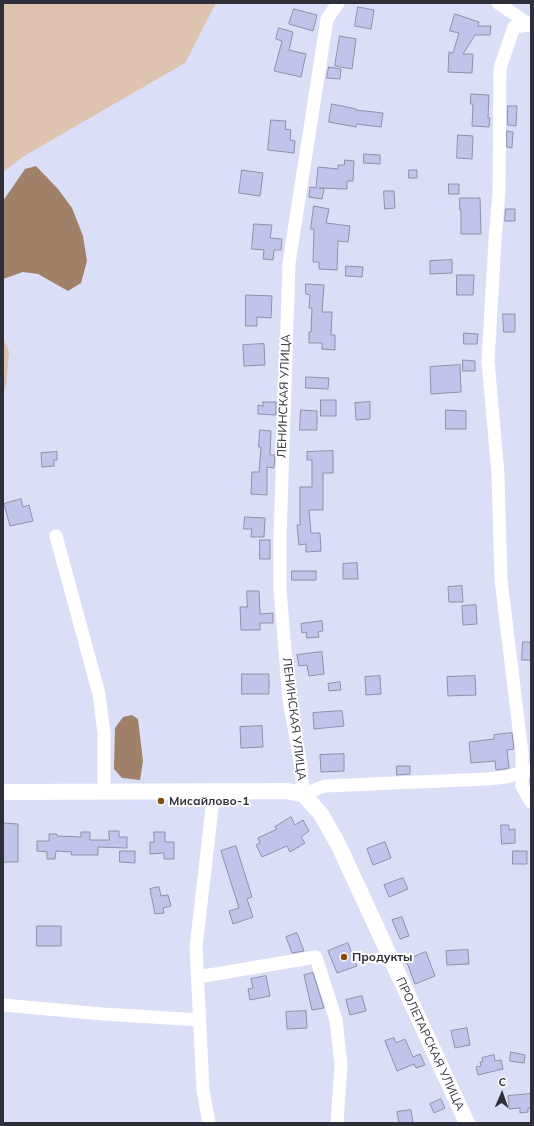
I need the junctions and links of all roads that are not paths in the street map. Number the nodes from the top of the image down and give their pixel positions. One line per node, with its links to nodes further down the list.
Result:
1 (338, 3): 9 (street, ЛЕНИНСКАЯ УЛИЦА)
2 (498, 3): 3 (street)
3 (530, 24): 5 (street)
4 (56, 536): 8 (street)
5 (526, 772): 9 (street); 10 (street)
6 (214, 791): 8 (main road); 9 (main road); 11 (street)
7 (3, 792): 8 (main road)
8 (104, 792)
9 (302, 794): 16 (main road, ПРОЛЕТАРСКАЯ УЛИЦА)
10 (531, 802)
11 (198, 977): 13 (street); 15 (street)
12 (3, 1005): 13 (street)
13 (200, 1020): 14 (street)
14 (209, 1123)
15 (337, 1123)
16 (467, 1123)

